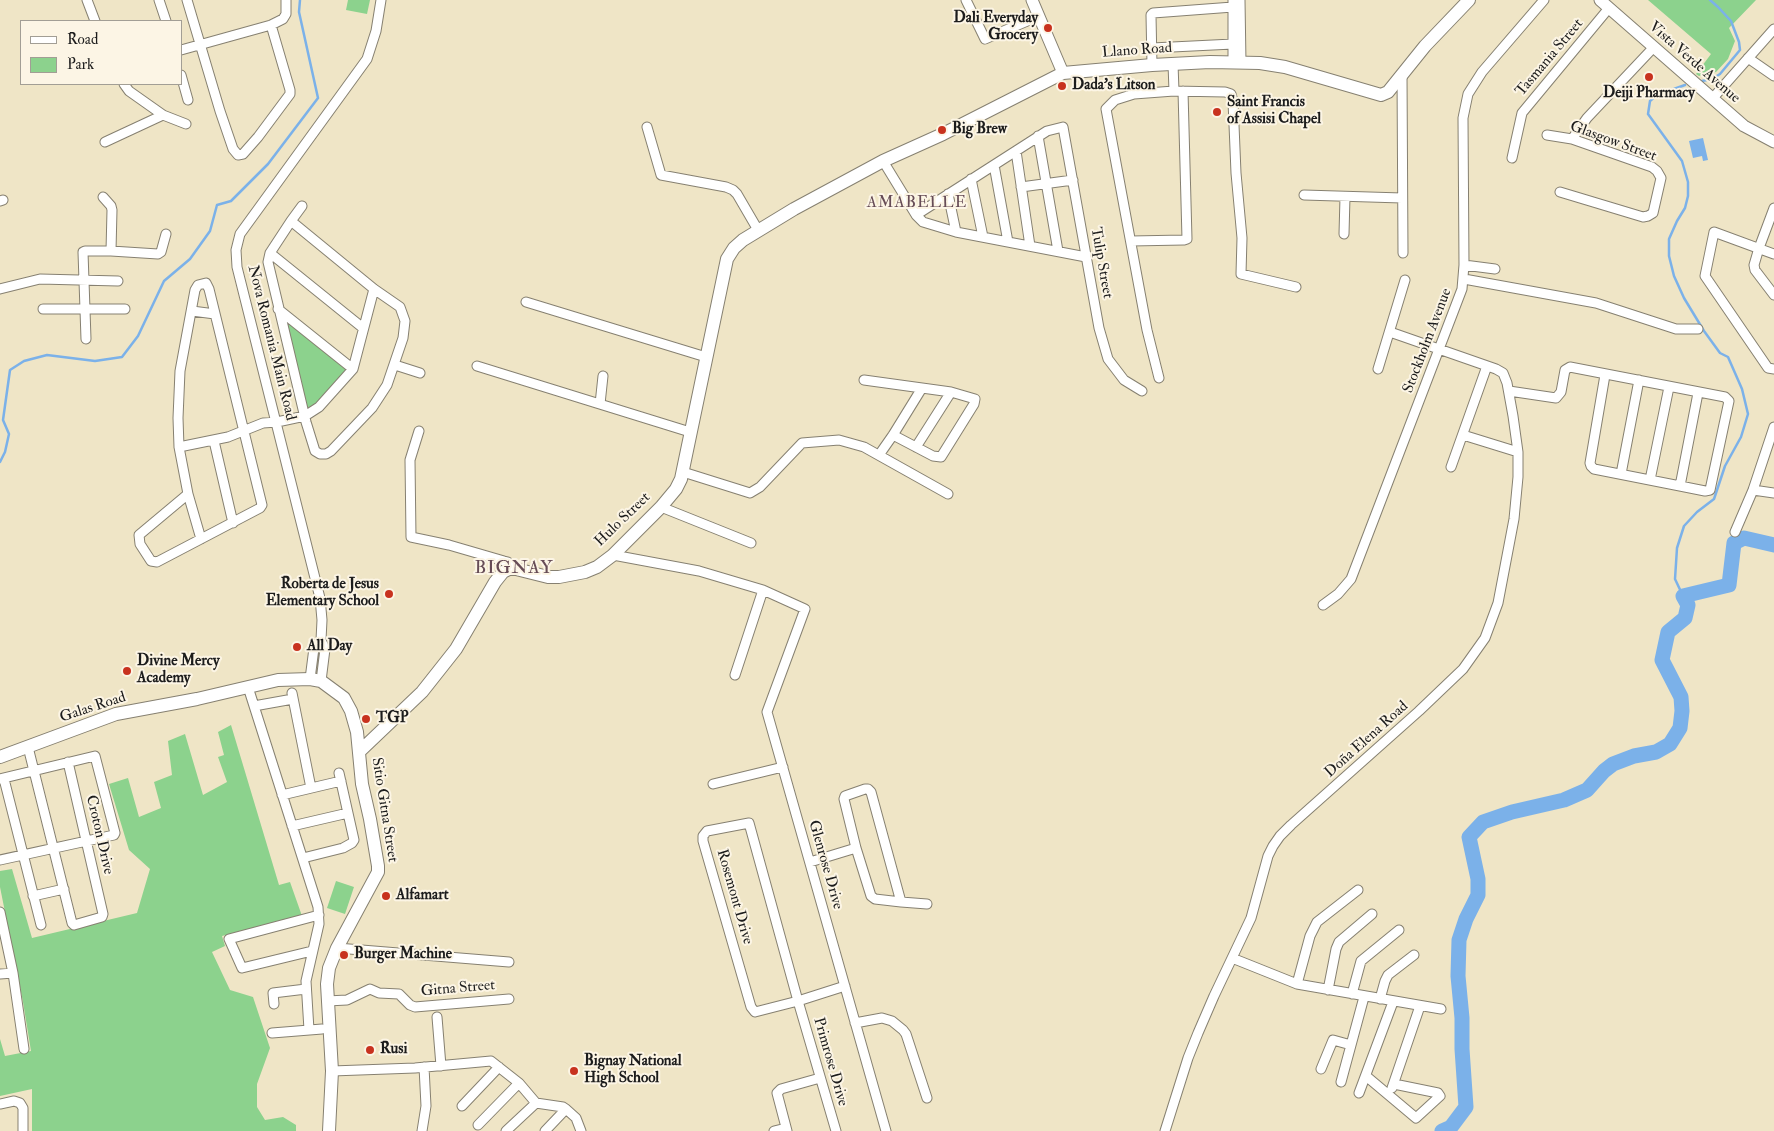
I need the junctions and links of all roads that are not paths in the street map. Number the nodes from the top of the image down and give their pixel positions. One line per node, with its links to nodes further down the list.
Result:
1 (89, 0): 13 (street)
2 (159, 0): 14 (street)
3 (187, 0): 18 (street)
4 (286, 0): 15 (street)
5 (381, 0): 119 (street, Nova Romania Main Road)
6 (966, 0): 12 (street)
7 (1032, 0): 12 (street)
8 (1469, 0): 27 (main road, Llano Road)
9 (1544, 0): 76 (street, Stockholm Avenue)
10 (1235, 2): 17 (street); 19 (street); 23 (street)
11 (1604, 4): 20 (street, Vista Verde Avenue); 43 (street, Tasmania Street)
12 (1038, 16): 26 (street)
13 (95, 20)
14 (166, 20)
15 (272, 25): 18 (street); 18 (street)
16 (1774, 29): 22 (street)
17 (1233, 44): 19 (street); 23 (street)
18 (201, 46): 21 (street)
19 (1152, 48): 25 (street)
20 (1653, 48): 32 (street, Vista Verde Avenue); 39 (street)
21 (182, 50)
22 (1748, 58): 28 (street); 32 (street)
23 (1237, 62): 24 (main road, Llano Road); 27 (main road, Llano Road)
24 (1173, 64): 25 (main road, Llano Road); 31 (street)
25 (1152, 65): 26 (main road, Llano Road)
26 (1063, 73): 44 (main road, Llano Road)
27 (1402, 74): 55 (street)
28 (1774, 76)
29 (182, 79): 33 (street)
30 (125, 85): 34 (street)
31 (1179, 91): 66 (street); 66 (street); 82 (street)
32 (1712, 99): 41 (street, Vista Verde Avenue)
33 (188, 100)
34 (163, 115): 35 (street); 40 (street)
35 (186, 124)
36 (647, 126): 61 (street)
37 (1547, 135): 39 (street, Glasgow Street)
38 (1038, 136): 42 (street); 47 (street, Tulip Street); 48 (street)
39 (1572, 139): 50 (street, Glasgow Street)
40 (105, 142)
41 (1774, 142)
42 (1016, 150): 45 (street); 49 (street)
43 (1512, 158)
44 (883, 161): 58 (main road, Llano Road); 59 (street)
45 (994, 165): 46 (street); 67 (street)
46 (971, 179): 51 (street); 65 (street)
47 (1073, 180): 48 (street); 75 (street, Tulip Street)
48 (1047, 184): 49 (street); 71 (street)
49 (1021, 187): 68 (street)
50 (1560, 192)
51 (948, 194): 59 (street); 62 (street)
52 (1304, 195): 53 (street)
53 (1346, 197): 55 (street); 64 (street)
54 (103, 198): 70 (street)
55 (1402, 198): 73 (street)
56 (302, 206): 60 (street)
57 (1774, 208): 69 (street)
58 (794, 209): 61 (main road, Hulo Street)
59 (916, 215): 62 (street)
60 (291, 221): 72 (street); 84 (street)
61 (758, 230): 98 (main road, Hulo Street)
62 (956, 232): 65 (street)
63 (166, 234): 70 (street)
64 (1344, 234)
65 (983, 237): 67 (street)
66 (1131, 241): 108 (street)
67 (1008, 242): 68 (street)
68 (1030, 246): 71 (street)
69 (1759, 248): 74 (street); 85 (street); 104 (street)
70 (111, 251): 80 (street)
71 (1058, 251): 75 (street)
72 (270, 253): 90 (street); 93 (street)
73 (1403, 253)
74 (1774, 254)
75 (1086, 257): 113 (street, Tulip Street)
76 (1464, 265): 77 (street); 78 (street, Stockholm Avenue)
77 (1495, 270)
78 (1464, 279): 94 (street); 97 (street, Stockholm Avenue)
79 (1405, 280): 95 (street)
80 (83, 281): 81 (street); 83 (street); 88 (street)
81 (118, 281)
82 (1296, 287)
83 (0, 289)
84 (374, 289): 93 (street); 99 (street)
85 (1774, 295)
86 (526, 302): 98 (street)
87 (43, 309): 88 (street)
88 (84, 309): 89 (street); 96 (street)
89 (125, 309)
90 (278, 309): 102 (street); 118 (street)
91 (192, 312): 92 (street); 92 (street); 128 (street)
92 (214, 314): 121 (street)
93 (363, 328): 102 (street)
94 (1698, 329)
95 (1390, 332): 97 (street, Doña Elena Road); 103 (street)
96 (86, 339)
97 (1439, 350): 101 (street, Doña Elena Road); 148 (street, Stockholm Avenue)
98 (706, 357): 123 (main road, Hulo Street)
99 (395, 365): 105 (street); 118 (street)
100 (477, 366): 117 (street)
101 (1487, 366): 115 (street, Doña Elena Road); 125 (street)
102 (353, 369): 118 (street)
103 (1378, 369)
104 (1774, 370)
105 (420, 373)
106 (1605, 375): 110 (street); 115 (street); 133 (street)
107 (603, 376): 117 (street)
108 (1159, 378)
109 (864, 380): 112 (street)
110 (1640, 380): 111 (street); 133 (street)
111 (1669, 387): 116 (street); 134 (street)
112 (922, 388): 114 (street); 124 (street)
113 (1142, 391)
114 (951, 392): 127 (street); 127 (street)
115 (1509, 392): 129 (street, Doña Elena Road)
116 (1698, 393): 135 (street); 135 (street)
117 (600, 404): 123 (street)
118 (304, 416): 119 (street)
119 (276, 422): 121 (street); 150 (street, Nova Romania Main Road)
120 (1774, 428): 136 (street)
121 (244, 429): 126 (street); 141 (street)
122 (419, 431): 146 (street)
123 (690, 432): 132 (main road, Hulo Street)
124 (893, 435): 127 (street); 130 (street)
125 (1463, 435): 129 (street); 131 (street)
126 (214, 441): 128 (street); 141 (street)
127 (916, 447)
128 (179, 448): 138 (street)
129 (1518, 452): 186 (street, Doña Elena Road)
130 (879, 455): 132 (street); 139 (street)
131 (1451, 467)
132 (682, 472): 140 (main road, Hulo Street)
133 (1621, 474): 134 (street)
134 (1650, 480): 135 (street)
135 (1680, 486)
136 (1753, 490): 137 (street); 142 (street)
137 (1774, 493)
138 (188, 494): 143 (street); 143 (street)
139 (948, 494)
140 (661, 507): 144 (street); 145 (main road, Hulo Street)
141 (233, 523): 143 (street)
142 (1735, 532)
143 (201, 539)
144 (750, 543)
145 (613, 555): 146 (main road, Hulo Street); 147 (street)
146 (514, 569): 154 (main road)
147 (763, 590): 149 (street); 157 (street, Glenrose Drive)
148 (1323, 604)
149 (735, 675)
150 (315, 680): 151 (main road, Galas Road); 154 (main road)
151 (248, 687): 152 (street); 153 (main road, Galas Road)
152 (254, 706): 161 (street); 162 (street)
153 (28, 747): 155 (main road, Galas Road); 158 (street)
154 (359, 752): 183 (main road, Sitio Gitna Street)
155 (0, 757)
156 (68, 762): 158 (street); 166 (street, Croton Drive); 166 (street)
157 (783, 767): 160 (street); 172 (street, Glenrose Drive)
158 (34, 771): 159 (street); 168 (street)
159 (2, 779): 169 (street)
160 (714, 784)
161 (311, 788): 162 (street); 163 (street)
162 (282, 795): 165 (street)
163 (348, 813): 165 (street); 170 (street)
164 (749, 823): 199 (street, Primrose Drive); 199 (street, Rosemont Drive)
165 (292, 826): 170 (street)
166 (87, 841): 168 (street); 173 (street, Croton Drive)
167 (856, 848): 172 (street); 176 (street); 176 (street)
168 (54, 849): 169 (street); 173 (street)
169 (22, 856): 171 (street); 175 (street)
170 (303, 858): 180 (street)
171 (0, 860)
172 (810, 862): 191 (street, Glenrose Drive)
173 (64, 889): 175 (street)
174 (1358, 890): 190 (street)
175 (33, 896): 181 (street)
176 (901, 902): 177 (street)
177 (928, 904)
178 (0, 912): 188 (street)
179 (1372, 914): 193 (street)
180 (319, 915): 184 (street); 184 (street)
181 (41, 925)
182 (1399, 930): 194 (street)
183 (337, 948): 187 (street); 198 (main road, Sitio Gitna Street)
184 (312, 952): 192 (street)
185 (1414, 955): 197 (street)
186 (1232, 958): 190 (street); 239 (street, Doña Elena Road)
187 (509, 962)
188 (13, 973): 189 (street); 210 (street)
189 (0, 974)
190 (1297, 984): 193 (street)
191 (845, 986): 199 (street); 205 (street, Glenrose Drive)
192 (306, 989): 201 (street); 206 (street)
193 (1328, 990): 194 (street)
194 (1352, 994): 195 (street)
195 (1364, 997): 197 (street); 209 (street)
196 (510, 999): 198 (street, Gitna Street)
197 (1380, 1000): 200 (street)
198 (327, 1001): 215 (main road, Sitio Gitna Street)
199 (798, 1001): 217 (street, Primrose Drive)
200 (1393, 1002): 202 (street); 216 (street)
201 (274, 1004)
202 (1420, 1006): 203 (street); 220 (street)
203 (1441, 1009)
204 (437, 1017): 211 (street)
205 (855, 1022): 223 (street); 238 (street, Glenrose Drive)
206 (309, 1030): 207 (street); 208 (street)
207 (322, 1030)
208 (272, 1033)
209 (1351, 1045): 214 (street); 218 (street)
210 (24, 1049)
211 (442, 1066): 212 (street); 213 (street)
212 (424, 1067): 215 (street); 232 (street)
213 (499, 1067): 219 (street); 226 (street)
214 (1321, 1069)
215 (332, 1071): 231 (main road, Sitio Gitna Street)
216 (1366, 1076): 221 (street); 222 (street)
217 (820, 1078): 229 (street); 237 (street, Primrose Drive)
218 (1341, 1082)
219 (518, 1083): 224 (street); 228 (street)
220 (1394, 1084): 222 (street); 222 (street)
221 (1359, 1093)
222 (1389, 1095)
223 (927, 1098)
224 (536, 1103): 227 (street); 233 (street)
225 (0, 1104): 230 (street)
226 (462, 1106)
227 (566, 1110): 234 (street); 235 (street)
228 (478, 1125)
229 (786, 1129): 236 (street)
230 (23, 1131)
231 (329, 1131)
232 (422, 1131)
233 (506, 1131)
234 (545, 1131)
235 (581, 1131)
236 (774, 1131)
237 (836, 1131)
238 (886, 1131)
239 (1165, 1131)

